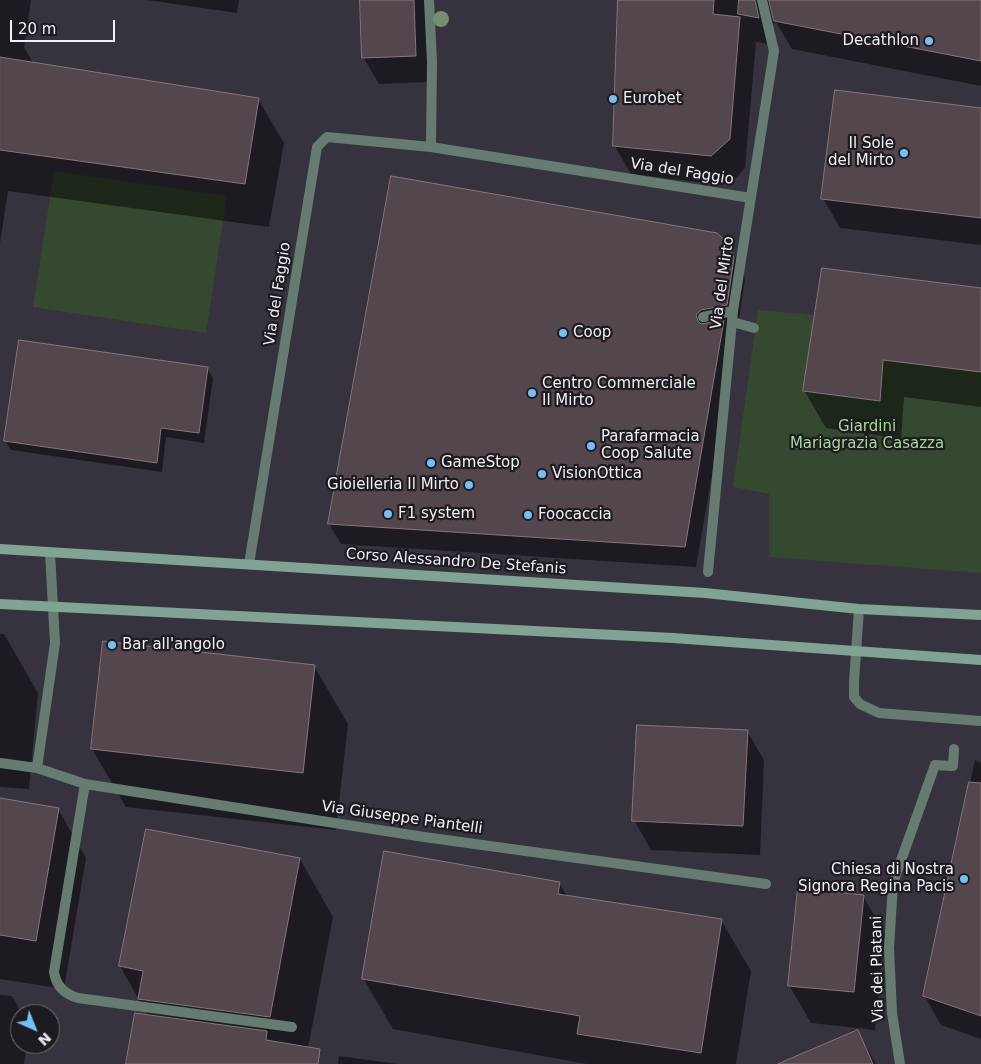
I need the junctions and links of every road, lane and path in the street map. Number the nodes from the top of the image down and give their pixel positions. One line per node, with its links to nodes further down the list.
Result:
1 (429, 0): 3 (street)
2 (762, 0): 4 (street, Via del Mirto)
3 (431, 146): 4 (street, Via del Faggio); 11 (street, Via del Faggio)
4 (751, 198): 5 (street, Via del Mirto)
5 (733, 311): 6 (street); 7 (street, Via del Mirto)
6 (703, 317)
7 (733, 322): 8 (street); 12 (street, Via del Mirto)
8 (754, 328)
9 (0, 548): 10 (main road, Corso Alessandro De Stefanis)
10 (50, 553): 11 (main road, Corso Alessandro De Stefanis); 14 (street)
11 (249, 564): 15 (main road, Corso Alessandro De Stefanis)
12 (708, 572)
13 (0, 604): 14 (main road)
14 (52, 608): 17 (main road); 22 (street)
15 (860, 609): 16 (main road, Corso Alessandro De Stefanis); 17 (street)
16 (981, 614)
17 (856, 652): 18 (main road); 19 (street)
18 (981, 660)
19 (981, 721)
20 (954, 749): 26 (street, Via dei Platani)
21 (0, 763): 22 (street, Via Giuseppe Piantelli)
22 (37, 768): 23 (street, Via Giuseppe Piantelli)
23 (86, 784): 24 (street, Via Giuseppe Piantelli); 25 (street)
24 (766, 884)
25 (292, 1027)
26 (900, 1064)

